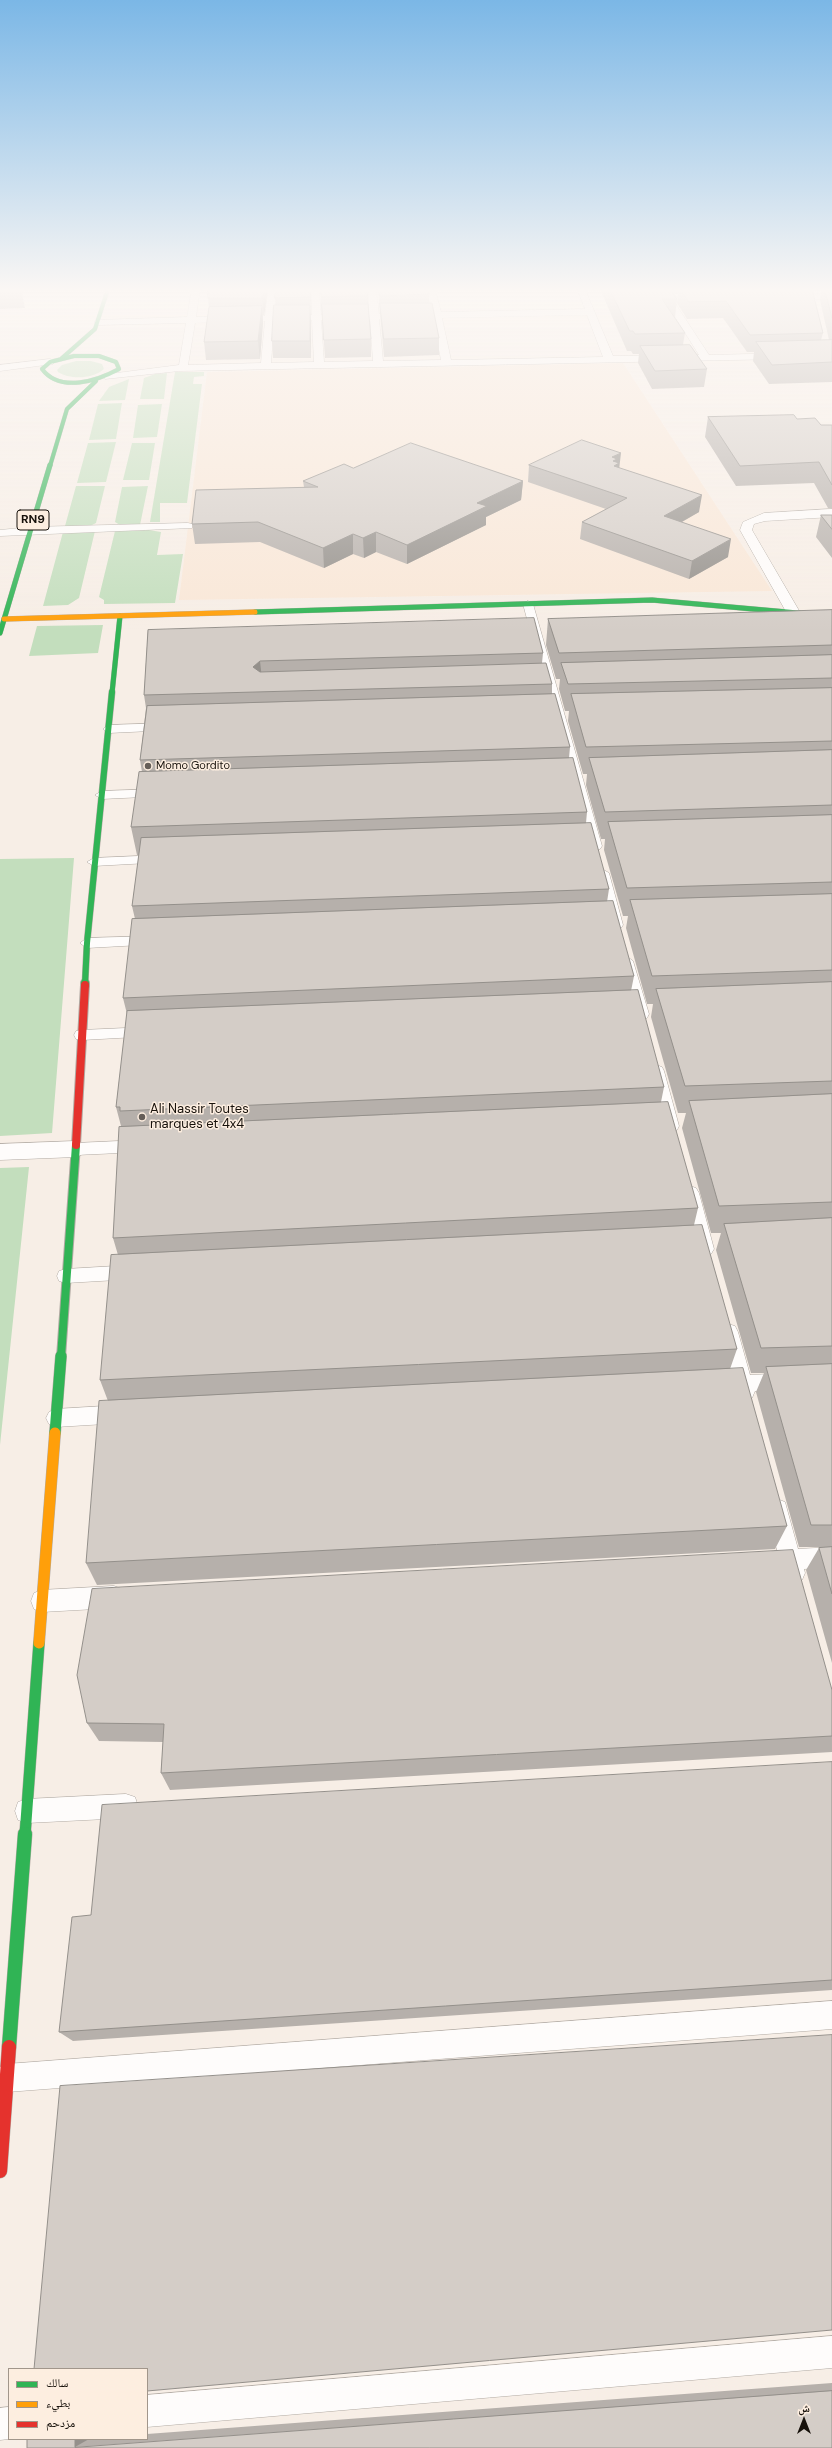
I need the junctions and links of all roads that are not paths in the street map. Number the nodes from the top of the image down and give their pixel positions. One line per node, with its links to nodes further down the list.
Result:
1 (64, 403): 4 (street, RN9)
2 (832, 513): 7 (street)
3 (188, 526): 4 (lane)
4 (30, 531): 5 (lane); 10 (street, RN9)
5 (0, 533)
6 (528, 604): 7 (street); 8 (street); 21 (lane)
7 (794, 614): 9 (street)
8 (120, 616): 10 (street); 13 (street)
9 (832, 616)
10 (4, 619): 11 (street, RN9)
11 (0, 632)
12 (180, 727): 13 (lane)
13 (109, 729): 15 (street)
14 (173, 793): 15 (lane)
15 (102, 795): 17 (street)
16 (174, 859): 17 (lane)
17 (94, 862): 19 (street)
18 (166, 940): 19 (lane)
19 (87, 943): 22 (street)
20 (162, 1032): 22 (lane)
21 (646, 1033)
22 (82, 1035): 26 (street)
23 (652, 1055): 24 (lane)
24 (676, 1144)
25 (155, 1145): 26 (lane)
26 (76, 1149): 27 (street); 31 (street)
27 (0, 1152)
28 (685, 1175): 29 (lane)
29 (710, 1265)
30 (154, 1271): 31 (lane)
31 (66, 1276): 38 (street)
32 (724, 1317): 34 (lane)
33 (832, 1379): 34 (lane)
34 (742, 1383): 35 (lane); 36 (lane)
35 (710, 1385)
36 (749, 1406)
37 (144, 1413): 38 (lane)
38 (56, 1418): 45 (street)
39 (772, 1491): 41 (lane)
40 (832, 1557): 41 (lane)
41 (790, 1560): 42 (lane); 43 (lane)
42 (758, 1561)
43 (799, 1590)
44 (138, 1596): 45 (lane)
45 (42, 1601): 47 (street)
46 (146, 1804): 47 (lane)
47 (27, 1811): 49 (street)
48 (832, 2015): 49 (lane)
49 (7, 2078): 50 (street)
50 (0, 2171)
51 (832, 2352): 52 (lane)
52 (148, 2411)

